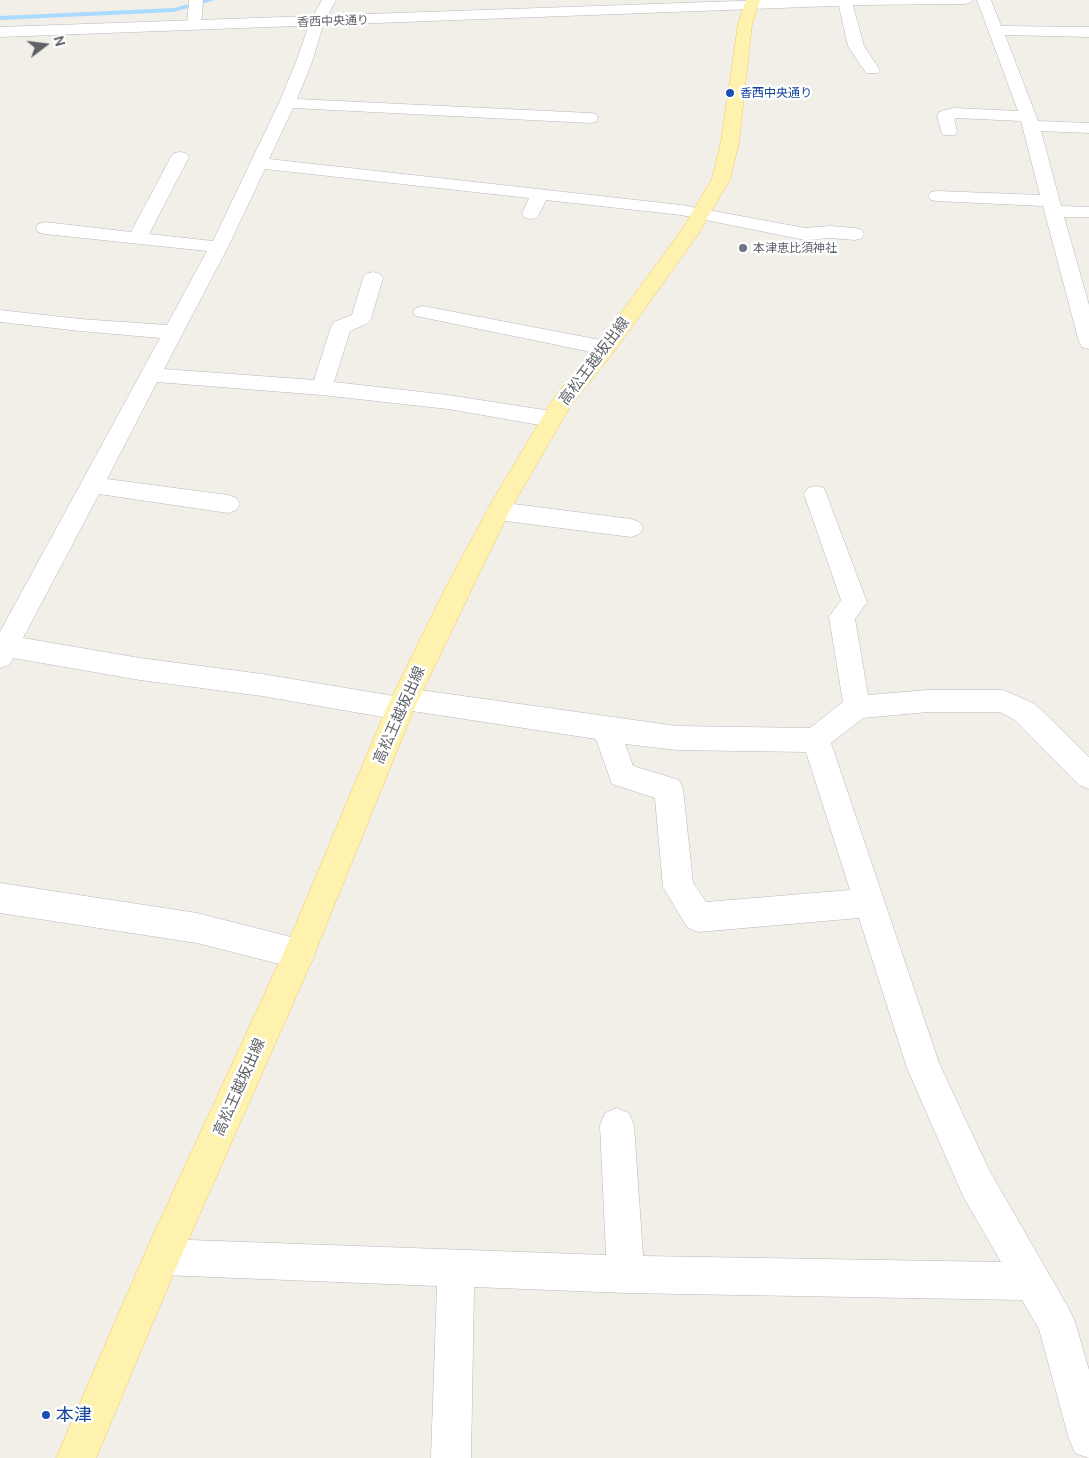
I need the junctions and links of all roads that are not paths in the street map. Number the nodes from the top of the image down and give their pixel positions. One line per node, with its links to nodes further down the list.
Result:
1 (330, 0): 8 (street)
2 (941, 0): 3 (street, 香西中央通り); 5 (street, 香西中央通り)
3 (965, 0)
4 (984, 0): 9 (street)
5 (855, 1): 6 (street, 香西中央通り); 12 (street)
6 (752, 3): 8 (street, 香西中央通り); 24 (main road, 高松王越坂出線)
7 (195, 9): 8 (street, 香西中央通り); 10 (street, 香西中央通り)
8 (317, 22): 13 (street)
9 (997, 30): 11 (street); 15 (street)
10 (0, 32)
11 (1089, 32)
12 (872, 70)
13 (286, 103): 14 (street); 19 (street)
14 (590, 118)
15 (1030, 121): 16 (street); 17 (street); 22 (street)
16 (1089, 128)
17 (949, 131)
18 (180, 157): 28 (street)
19 (258, 163): 20 (street); 29 (street)
20 (540, 194): 24 (street); 25 (street)
21 (937, 196): 22 (street)
22 (1054, 206): 23 (street); 35 (street)
23 (1089, 212)
24 (700, 213): 27 (street); 37 (main road, 高松王越坂出線)
25 (531, 214)
26 (45, 228): 28 (street)
27 (855, 234)
28 (137, 238): 29 (street)
29 (220, 247): 34 (street)
30 (373, 278): 39 (street)
31 (423, 312): 37 (street)
32 (0, 316): 33 (street)
33 (80, 325): 34 (street); 36 (street)
34 (173, 332): 38 (street)
35 (1089, 342)
36 (68, 344)
37 (606, 348): 40 (main road, 高松王越坂出線)
38 (152, 375): 39 (street); 41 (street)
39 (322, 388): 40 (street)
40 (551, 419): 44 (main road, 高松王越坂出線)
41 (92, 485): 43 (street); 46 (street)
42 (816, 494): 48 (street)
43 (228, 504)
44 (498, 511): 45 (street); 47 (main road, 高松王越坂出線)
45 (631, 528)
46 (3, 651): 47 (street)
47 (403, 704): 49 (street); 54 (main road, 高松王越坂出線)
48 (857, 707): 50 (street); 51 (street)
49 (607, 730): 50 (street); 53 (street)
50 (816, 739): 53 (street)
51 (1089, 776)
52 (0, 898): 54 (street)
53 (869, 903): 59 (street)
54 (299, 954): 56 (main road, 高松王越坂出線)
55 (618, 1125): 58 (street)
56 (162, 1257): 57 (street); 61 (main road, 高松王越坂出線)
57 (456, 1268): 58 (street); 62 (street)
58 (626, 1274): 59 (street)
59 (1032, 1281): 60 (street)
60 (1089, 1439)
61 (76, 1458)
62 (451, 1458)

